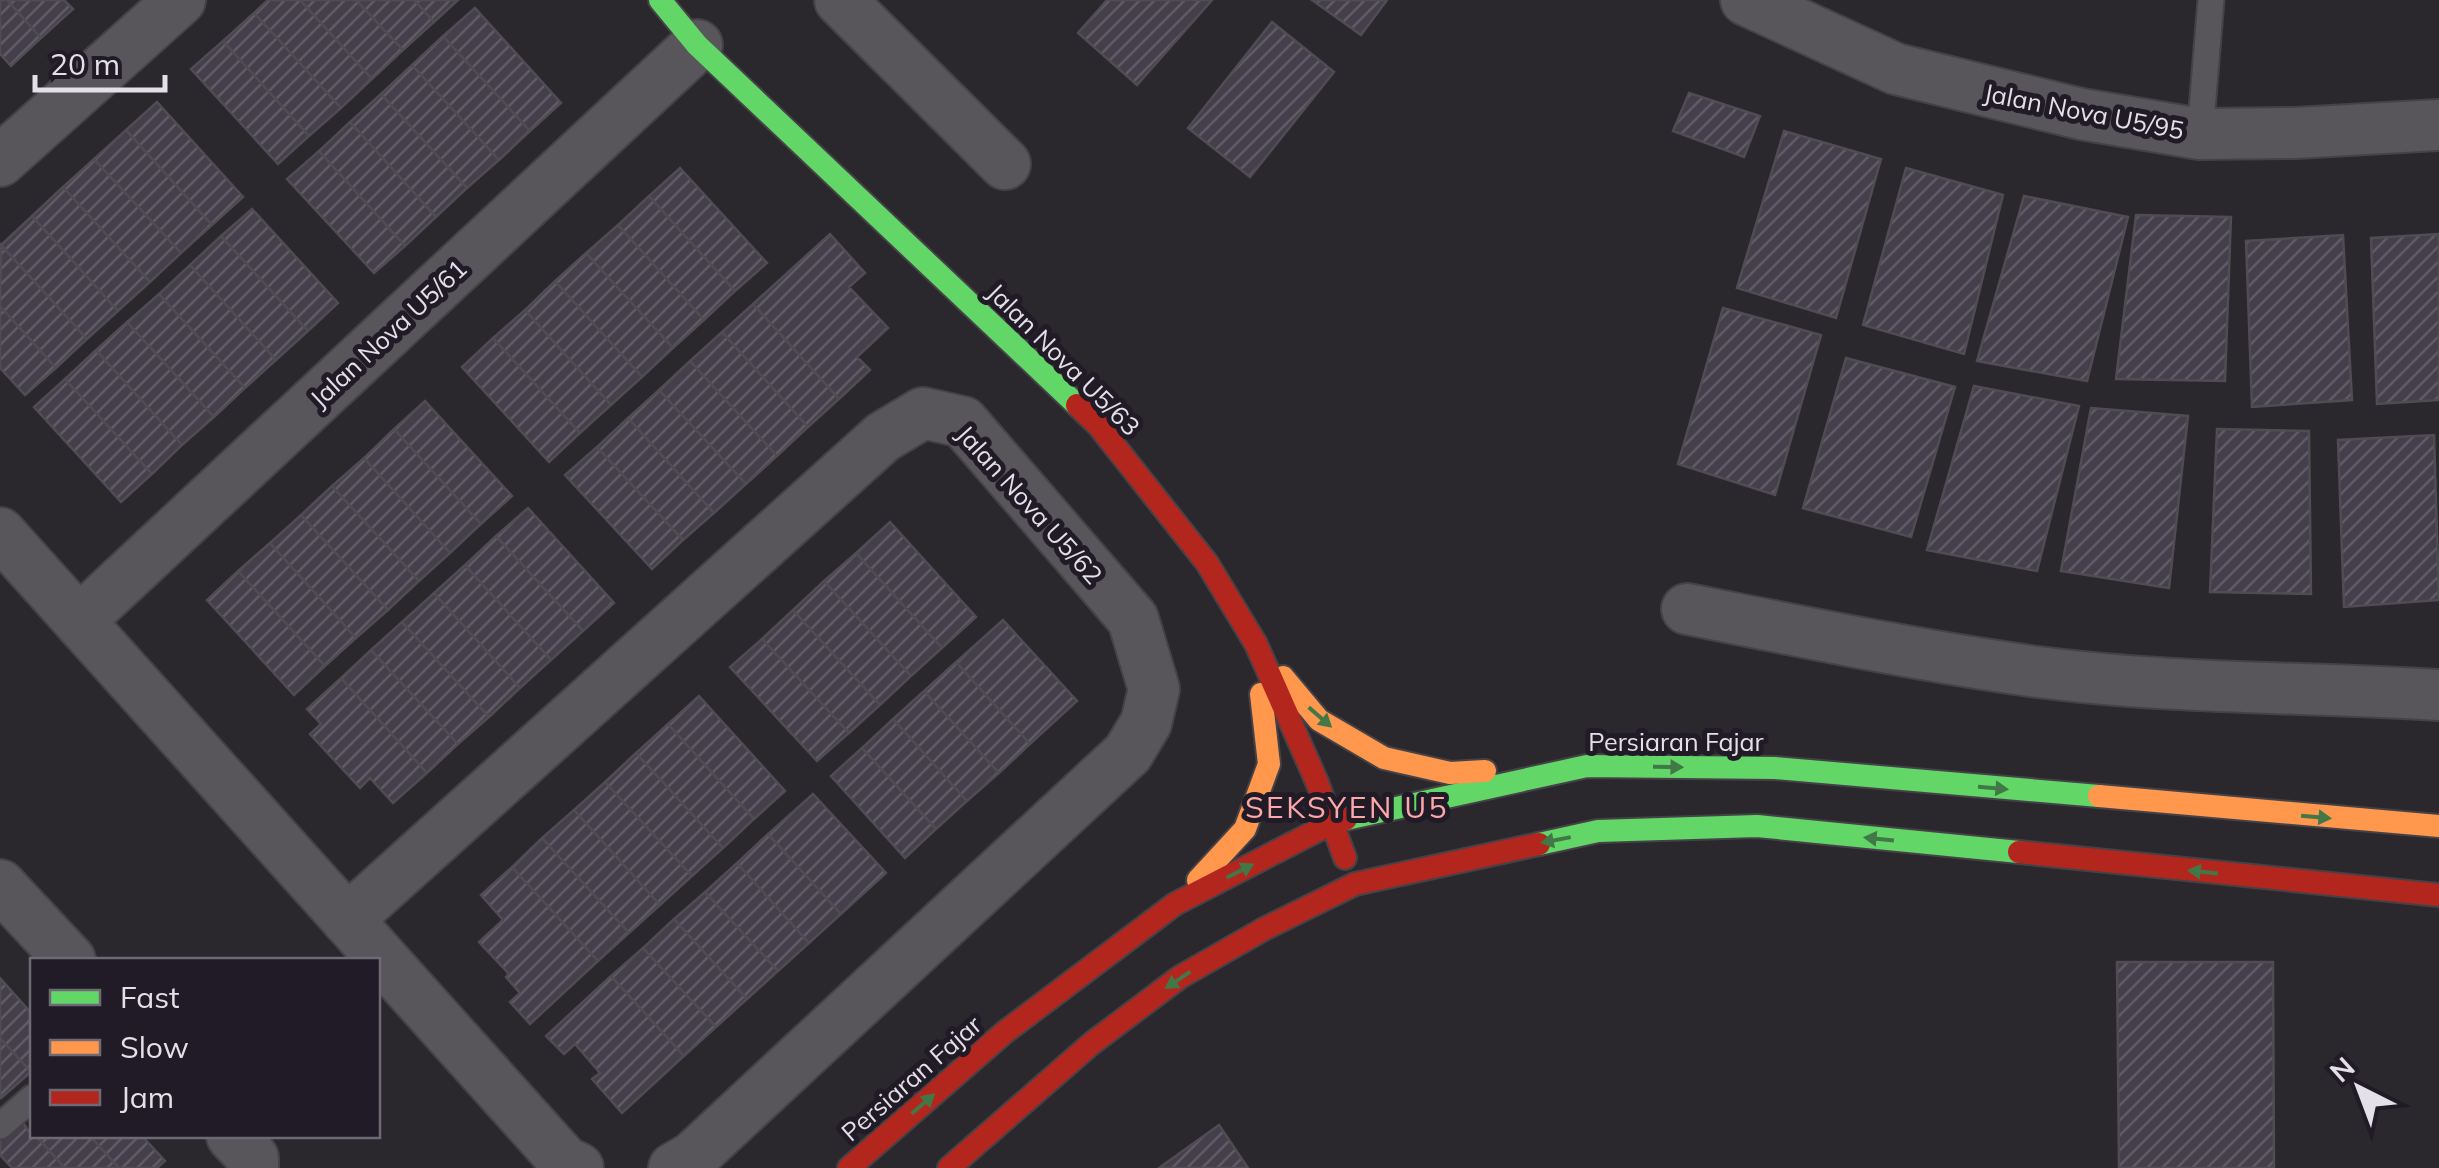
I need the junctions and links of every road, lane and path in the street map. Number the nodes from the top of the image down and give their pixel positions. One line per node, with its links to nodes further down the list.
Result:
1 (180, 0): 9 (street)
2 (660, 0): 6 (main road, Jalan Nova U5/63)
3 (840, 0): 10 (street)
4 (1746, 0): 8 (street, Jalan Nova U5/95)
5 (2210, 0): 8 (lane)
6 (697, 45): 13 (street, Jalan Nova U5/61); 14 (main road, Jalan Nova U5/63)
7 (2439, 124): 8 (street, Jalan Nova U5/95)
8 (2200, 134)
9 (0, 161)
10 (1005, 164)
11 (0, 533): 13 (street)
12 (1687, 608): 15 (street)
13 (79, 621): 23 (street)
14 (1256, 644): 16 (main road, one-way to 16); 17 (main road, Jalan Nova U5/63); 22 (main road)
15 (2439, 695)
16 (1588, 766): 17 (main road, Persiaran Fajar); 18 (main road, Persiaran Fajar, one-way to 18)
17 (1332, 824): 19 (main road, Jalan Nova U5/63); 22 (main road, Persiaran Fajar, one-way to 17)
18 (2439, 826)
19 (1356, 884): 21 (main road, one-way to 19); 32 (main road, one-way to 32)
20 (0, 885): 24 (street)
21 (2439, 895)
22 (1175, 904): 31 (main road, Persiaran Fajar, one-way to 22)
23 (347, 920): 28 (street); 30 (street, Jalan Nova U5/62)
24 (68, 958)
25 (30, 1100): 26 (lane)
26 (0, 1126)
27 (234, 1138): 29 (street)
28 (571, 1165)
29 (253, 1168)
30 (674, 1168)
31 (849, 1168)
32 (949, 1168)

